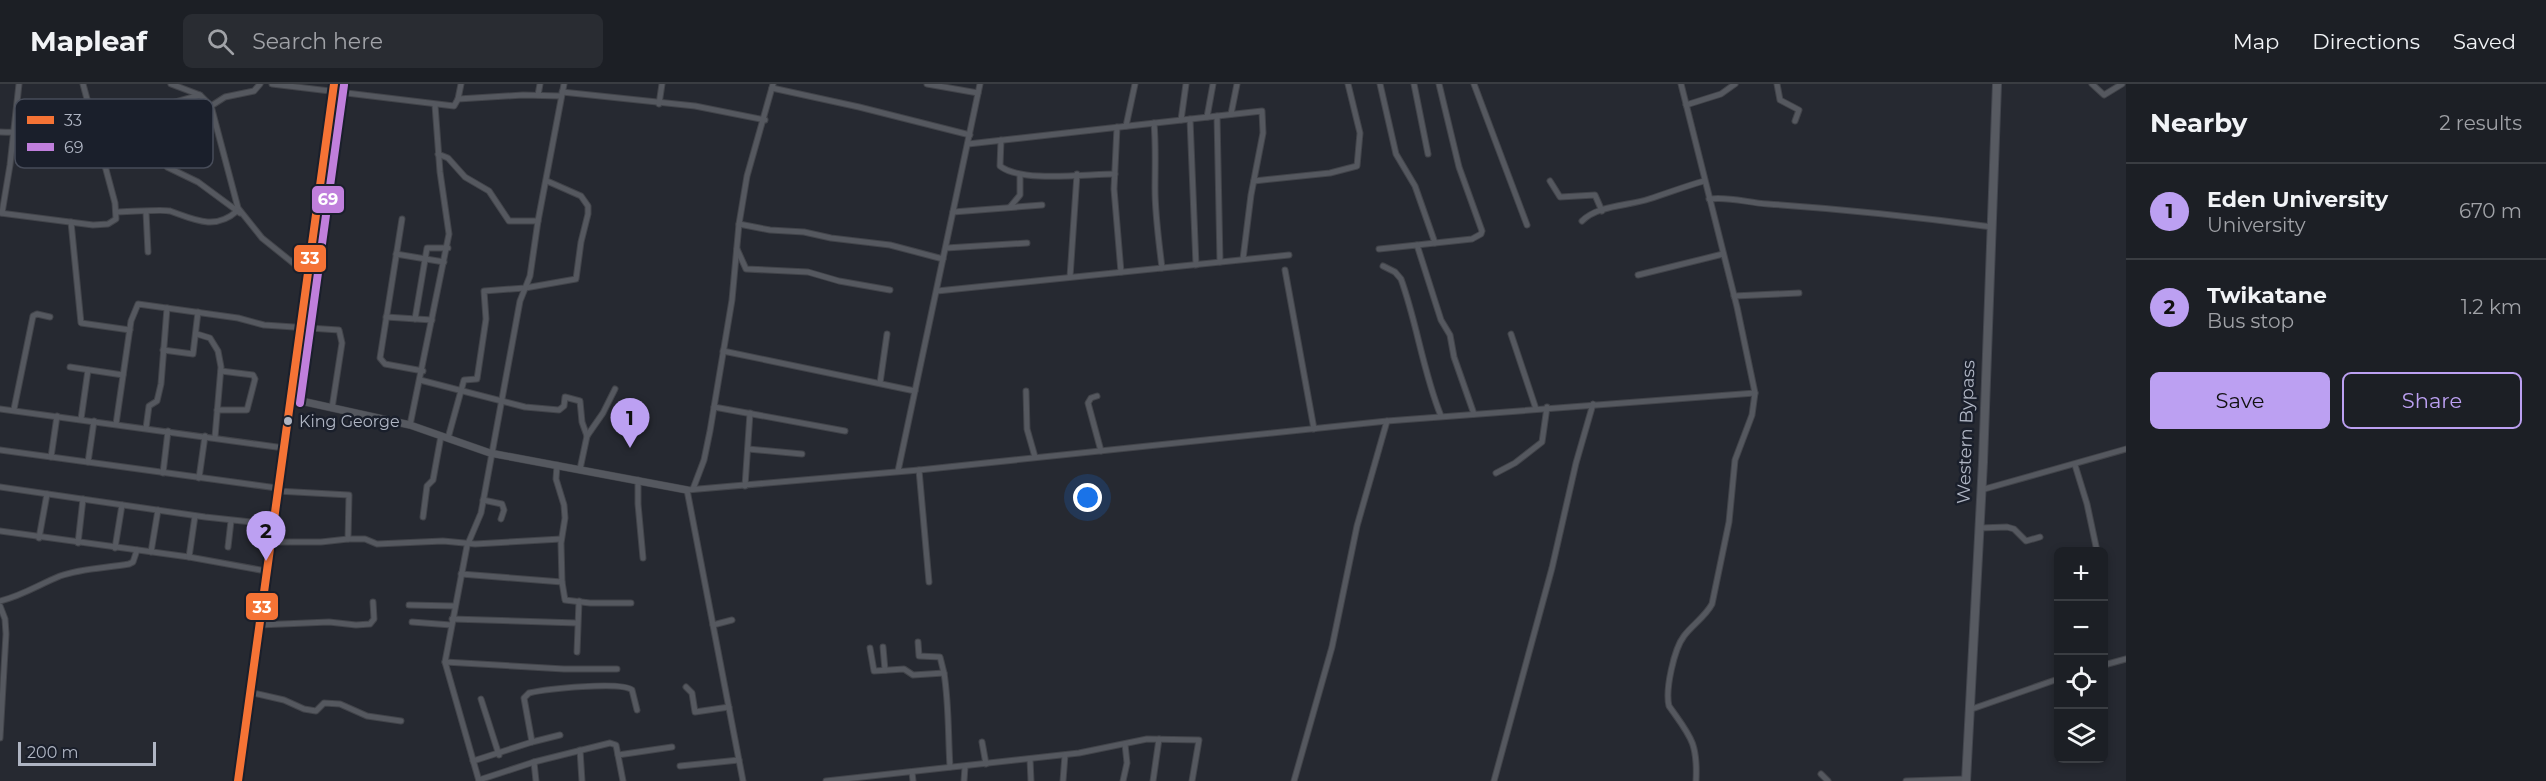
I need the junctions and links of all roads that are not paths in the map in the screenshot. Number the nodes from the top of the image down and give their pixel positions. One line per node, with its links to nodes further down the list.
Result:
1 (19, 84): 34 (street)
2 (83, 84): 35 (street)
3 (171, 84): 32 (street)
4 (260, 84): 40 (street)
5 (272, 84): 28 (street)
6 (460, 84): 38 (street)
7 (540, 84): 33 (street)
8 (564, 84): 31 (street)
9 (662, 84): 39 (street)
10 (927, 84): 30 (street)
11 (980, 84): 30 (street)
12 (1135, 84): 53 (street)
13 (1186, 84): 50 (street)
14 (1214, 84): 47 (street)
15 (1237, 84): 45 (street)
16 (1348, 84): 68 (street)
17 (1380, 84): 88 (street)
18 (1414, 84): 61 (street)
19 (1439, 84): 88 (street)
20 (1474, 84): 85 (street)
21 (1681, 84): 42 (street)
22 (1735, 84): 42 (street)
23 (1998, 84): 86 (main road, Western Bypass)
24 (2092, 84): 25 (street)
25 (2122, 84)
26 (772, 85): 49 (street); 57 (street)
27 (1779, 85): 51 (street)
28 (299, 86): 29 (street)
29 (333, 88): 41 (street); 108 (street)
30 (978, 93): 57 (street)
31 (562, 94): 33 (street); 39 (street); 67 (street)
32 (200, 95): 36 (street); 37 (street)
33 (538, 95): 38 (street)
34 (17, 99)
35 (87, 99)
36 (185, 99)
37 (204, 99)
38 (458, 99): 41 (street)
39 (659, 104): 49 (street)
40 (213, 105)
41 (435, 105): 60 (street)
42 (1686, 105): 70 (street)
43 (15, 112): 56 (street)
44 (213, 113): 79 (street)
45 (1231, 114): 46 (street); 68 (street)
46 (1217, 116): 47 (street); 102 (street)
47 (1207, 117): 48 (street)
48 (1190, 119): 50 (street); 103 (street)
49 (765, 120): 84 (street)
50 (1181, 120): 52 (street)
51 (1795, 122)
52 (1154, 123): 53 (street); 105 (street)
53 (1126, 126): 54 (street)
54 (1117, 127): 58 (street); 65 (street)
55 (0, 132): 56 (street)
56 (12, 133): 77 (street)
57 (970, 135): 59 (street)
58 (1001, 140): 59 (street); 66 (street)
59 (968, 144): 76 (street)
60 (438, 154): 81 (street); 91 (street)
61 (1428, 154)
62 (105, 168): 78 (street)
63 (169, 168): 79 (street)
64 (1077, 174): 65 (street); 66 (street); 110 (street)
65 (1115, 174): 107 (street)
66 (1020, 175): 73 (street)
67 (547, 181): 81 (street); 111 (street)
68 (1254, 181): 100 (street)
69 (1550, 181): 74 (street)
70 (1704, 181): 71 (street); 74 (street)
71 (1709, 199): 86 (street); 96 (street)
72 (1042, 205): 73 (street)
73 (1010, 207): 76 (street)
74 (1602, 211): 82 (street)
75 (146, 212): 78 (street); 79 (street); 94 (street)
76 (953, 212): 92 (street)
77 (1, 213): 83 (street)
78 (117, 213): 83 (street)
79 (239, 213): 108 (street)
80 (402, 219): 95 (street)
81 (538, 221): 111 (street)
82 (1582, 221)
83 (71, 222): 123 (street)
84 (739, 224): 90 (street); 98 (street)
85 (1527, 225)
86 (1992, 227): 192 (main road, Western Bypass)
87 (1027, 243): 92 (street)
88 (1435, 243): 89 (street)
89 (1418, 245): 93 (street); 153 (street)
90 (736, 247): 112 (street); 128 (street)
91 (448, 248): 99 (street); 101 (street)
92 (946, 248): 98 (street)
93 (1379, 249)
94 (148, 252)
95 (396, 254): 99 (street); 119 (street)
96 (1723, 254): 109 (street); 115 (street)
97 (1289, 255): 100 (street)
98 (944, 259): 113 (street)
99 (425, 260): 101 (street); 120 (street)
100 (1244, 260): 102 (street)
101 (444, 262): 121 (street)
102 (1220, 262): 103 (street)
103 (1196, 265): 105 (street)
104 (1383, 266): 155 (street)
105 (1162, 268): 107 (street)
106 (1285, 270): 162 (street)
107 (1121, 272): 110 (street)
108 (308, 274): 122 (street)
109 (1638, 274)
110 (1070, 277): 113 (street)
111 (525, 288): 137 (street); 143 (street)
112 (890, 290)
113 (937, 291): 138 (street)
114 (1799, 293): 115 (street)
115 (1734, 296): 140 (street)
116 (167, 308): 117 (street); 123 (street); 127 (street)
117 (198, 312): 122 (street); 124 (street)
118 (50, 317): 150 (street)
119 (386, 317): 120 (street); 132 (street)
120 (415, 319): 121 (street)
121 (432, 320): 132 (street)
122 (300, 327): 142 (street); 148 (street)
123 (130, 330): 133 (street)
124 (197, 334): 127 (street); 131 (street)
125 (887, 334): 135 (street)
126 (1511, 334): 149 (street)
127 (163, 350): 161 (street)
128 (723, 351): 135 (street); 145 (street)
129 (70, 367): 130 (street)
130 (88, 370): 133 (street); 156 (street)
131 (221, 371): 151 (street); 151 (street)
132 (423, 371): 134 (street)
133 (123, 375): 159 (street)
134 (420, 380): 137 (street); 160 (street)
135 (880, 383): 138 (street)
136 (615, 388): 166 (street)
137 (461, 391): 143 (street); 167 (street)
138 (915, 392): 183 (street)
139 (1026, 392): 177 (street)
140 (1755, 393): 144 (street); 292 (street)
141 (1097, 396): 173 (street)
142 (291, 400): 148 (street); 169 (street)
143 (500, 402): 166 (street); 174 (street)
144 (1593, 404): 146 (street); 291 (street)
145 (714, 407): 152 (street); 191 (street)
146 (1547, 407): 149 (street); 185 (street)
147 (0, 408): 150 (street)
148 (332, 408): 160 (street)
149 (1536, 408): 153 (street)
150 (14, 410): 154 (street)
151 (217, 410): 168 (street)
152 (750, 413): 164 (street); 170 (street)
153 (1474, 414): 155 (street)
154 (57, 416): 156 (street); 176 (street)
155 (1441, 416): 158 (street)
156 (81, 419): 157 (street)
157 (94, 421): 159 (street); 178 (street)
158 (1387, 421): 162 (street); 290 (street)
159 (116, 424): 161 (street)
160 (410, 425): 167 (street)
161 (146, 428): 163 (street)
162 (1314, 429): 173 (street)
163 (168, 431): 165 (street); 184 (street)
164 (845, 431)
165 (205, 436): 168 (street); 186 (street)
166 (587, 436): 181 (street)
167 (444, 437): 174 (street); 199 (street)
168 (215, 438): 169 (street)
169 (284, 448): 190 (street)
170 (748, 449): 175 (street); 188 (street)
171 (2126, 449): 180 (street)
172 (0, 450): 176 (street)
173 (1101, 451): 177 (street)
174 (490, 453): 179 (street); 195 (street)
175 (802, 454)
176 (51, 457): 178 (street)
177 (1035, 457): 182 (street)
178 (88, 462): 184 (street)
179 (557, 465): 181 (street); 208 (street)
180 (2074, 465): 192 (street); 212 (street)
181 (580, 469): 187 (street)
182 (919, 470): 183 (street); 222 (street)
183 (898, 471): 188 (street)
184 (163, 473): 186 (street)
185 (1496, 473)
186 (199, 478): 190 (street)
187 (638, 480): 191 (street); 218 (street)
188 (746, 486): 191 (street)
189 (0, 487): 193 (street)
190 (277, 490): 202 (street); 207 (street)
191 (690, 490): 234 (street)
192 (1981, 490): 203 (main road, Western Bypass)
193 (47, 494): 194 (street); 206 (street)
194 (83, 499): 196 (street); 210 (street)
195 (483, 500): 200 (street); 211 (street)
196 (122, 505): 197 (street); 213 (street)
197 (158, 510): 198 (street); 216 (street)
198 (195, 516): 201 (street); 217 (street)
199 (423, 517)
200 (501, 519)
201 (231, 521): 202 (street); 214 (street)
202 (272, 525): 209 (street)
203 (1979, 528): 205 (street); 251 (main road, Western Bypass)
204 (0, 531): 206 (street)
205 (2040, 537)
206 (39, 538): 210 (street)
207 (348, 539): 209 (street); 211 (street)
208 (561, 539): 211 (street); 221 (street)
209 (270, 542): 219 (street)
210 (78, 543): 213 (street)
211 (467, 543): 220 (street)
212 (2096, 547)
213 (115, 548): 215 (street)
214 (228, 548)
215 (137, 550): 216 (street); 225 (street)
216 (151, 552): 217 (street)
217 (189, 557): 219 (street)
218 (643, 558)
219 (266, 571): 233 (street)
220 (461, 574): 221 (street); 228 (street)
221 (562, 582): 223 (street)
222 (929, 582)
223 (579, 601): 226 (street); 232 (street)
224 (373, 602): 233 (street)
225 (0, 603): 254 (street)
226 (631, 603)
227 (409, 605): 228 (street)
228 (454, 606): 231 (street)
229 (732, 620): 234 (street)
230 (412, 622): 231 (street)
231 (452, 622): 232 (street); 240 (street)
232 (577, 623): 238 (street)
233 (259, 625): 247 (street)
234 (713, 625): 249 (street)
235 (918, 642): 244 (street)
236 (883, 646): 243 (street)
237 (870, 648): 243 (street)
238 (577, 651)
239 (2126, 658): 241 (street)
240 (445, 662): 242 (street); 266 (street)
241 (2108, 663)
242 (617, 669)
243 (885, 670): 244 (street)
244 (944, 673): 271 (street)
245 (2054, 680): 251 (street)
246 (686, 687): 249 (street)
247 (249, 692): 252 (street); 277 (street)
248 (481, 699): 261 (street)
249 (729, 707): 265 (street)
250 (637, 710): 256 (street)
251 (1969, 710): 276 (main road, Western Bypass)
252 (401, 721)
253 (560, 735): 256 (street)
254 (0, 738)
255 (1159, 740): 258 (street); 288 (street); 289 (street)
256 (532, 742): 261 (street)
257 (982, 742): 268 (street)
258 (1125, 744): 263 (street); 287 (street)
259 (672, 747): 262 (street)
260 (580, 750): 262 (street); 267 (street); 279 (street)
261 (499, 754): 266 (street)
262 (618, 755): 280 (street)
263 (1065, 755): 264 (street); 286 (street)
264 (1030, 759): 268 (street); 285 (street)
265 (739, 760): 269 (street); 281 (street)
266 (473, 761): 274 (street)
267 (534, 762): 274 (street); 278 (street)
268 (986, 764): 270 (street)
269 (680, 766)
270 (964, 766): 271 (street); 284 (street)
271 (950, 767): 272 (street)
272 (912, 772): 275 (street); 283 (street)
273 (1821, 774): 293 (street)
274 (479, 780)
275 (841, 780): 282 (street)
276 (1966, 780): 294 (street)
277 (238, 781)
278 (536, 781)
279 (582, 781)
280 (623, 781)
281 (743, 781)
282 (826, 781)
283 (913, 781)
284 (964, 781)
285 (1031, 781)
286 (1063, 781)
287 (1123, 781)
288 (1153, 781)
289 (1192, 781)
290 (1294, 781)
291 (1494, 781)
292 (1696, 781)
293 (1828, 781)
294 (1906, 781)

